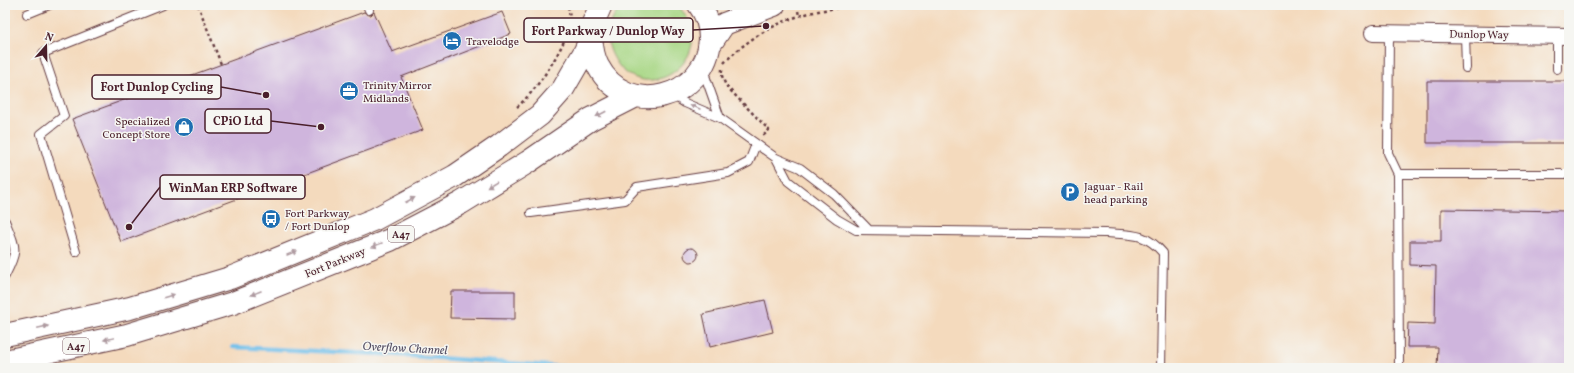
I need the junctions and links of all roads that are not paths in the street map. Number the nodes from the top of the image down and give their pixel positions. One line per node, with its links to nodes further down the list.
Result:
1 (49, 5): 5 (lane)
2 (163, 5): 25 (lane)
3 (700, 5): 11 (main road, A47)
4 (774, 5): 11 (main road, A47)
5 (27, 14)
6 (593, 17): 16 (main road, A47); 27 (main road, A47, one-way to 6)
7 (1373, 33): 8 (street, Dunlop Way)
8 (1389, 33): 9 (street, Dunlop Way); 20 (lane)
9 (1465, 34): 10 (street, Dunlop Way); 13 (lane)
10 (1563, 36): 14 (lane)
11 (709, 46): 12 (main road, A47)
12 (702, 68): 15 (main road, A47); 17 (lane)
13 (1466, 68)
14 (1557, 69)
15 (670, 94): 16 (main road, A47); 17 (lane, one-way to 15)
16 (636, 96): 28 (main road, Fort Parkway / A47, one-way to 28)
17 (720, 118): 18 (lane)
18 (756, 144): 19 (lane); 22 (lane)
19 (776, 158): 24 (lane); 24 (lane)
20 (1398, 174): 21 (lane); 30 (lane)
21 (1569, 174)
22 (530, 213)
23 (5, 221): 26 (lane)
24 (869, 230): 29 (lane)
25 (76, 252)
26 (5, 276)
27 (5, 335)
28 (5, 361)
29 (1161, 368)
30 (1399, 368)

